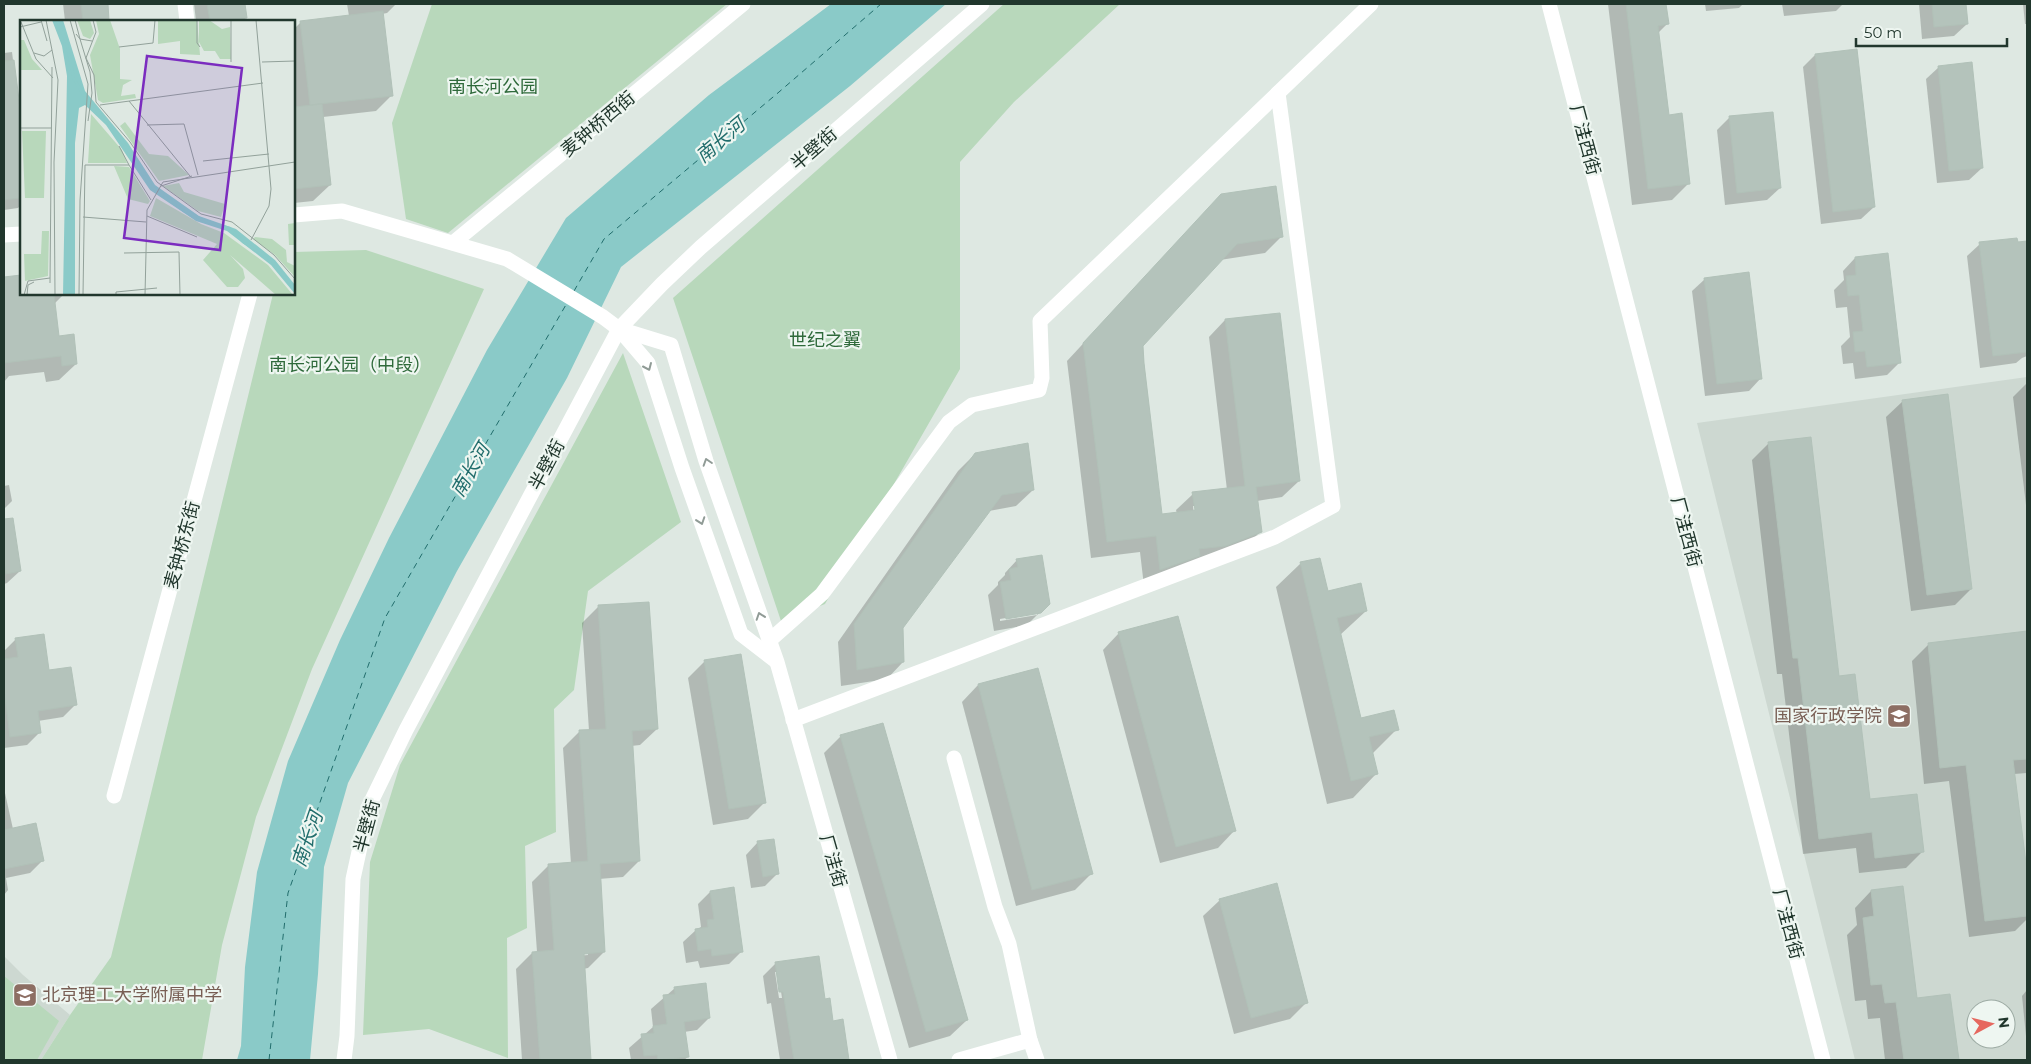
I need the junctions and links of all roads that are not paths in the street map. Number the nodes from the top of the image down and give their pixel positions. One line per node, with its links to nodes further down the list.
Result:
1 (185, 4): 6 (street)
2 (743, 4): 11 (street, 麦钟桥西街)
3 (982, 4): 13 (street, 半壁街)
4 (1371, 4): 7 (street)
5 (1550, 4): 24 (street, 厂洼西街)
6 (187, 20)
7 (1278, 93): 14 (street); 16 (street)
8 (295, 215): 11 (street)
9 (20, 234): 10 (street)
10 (4, 235)
11 (453, 243): 13 (street)
12 (250, 295): 18 (street, 麦钟桥东街)
13 (619, 329): 14 (street, 厂洼街, one-way to 13); 15 (street, one-way to 15); 20 (street, 半壁街)
14 (769, 641): 15 (street, 厂洼街)
15 (777, 662): 16 (street, 厂洼街)
16 (793, 720): 21 (street, 厂洼街)
17 (954, 758): 19 (street)
18 (114, 796)
19 (1030, 1040): 22 (street); 23 (street)
20 (344, 1060)
21 (890, 1060)
22 (958, 1060)
23 (1037, 1060)
24 (1823, 1060)

